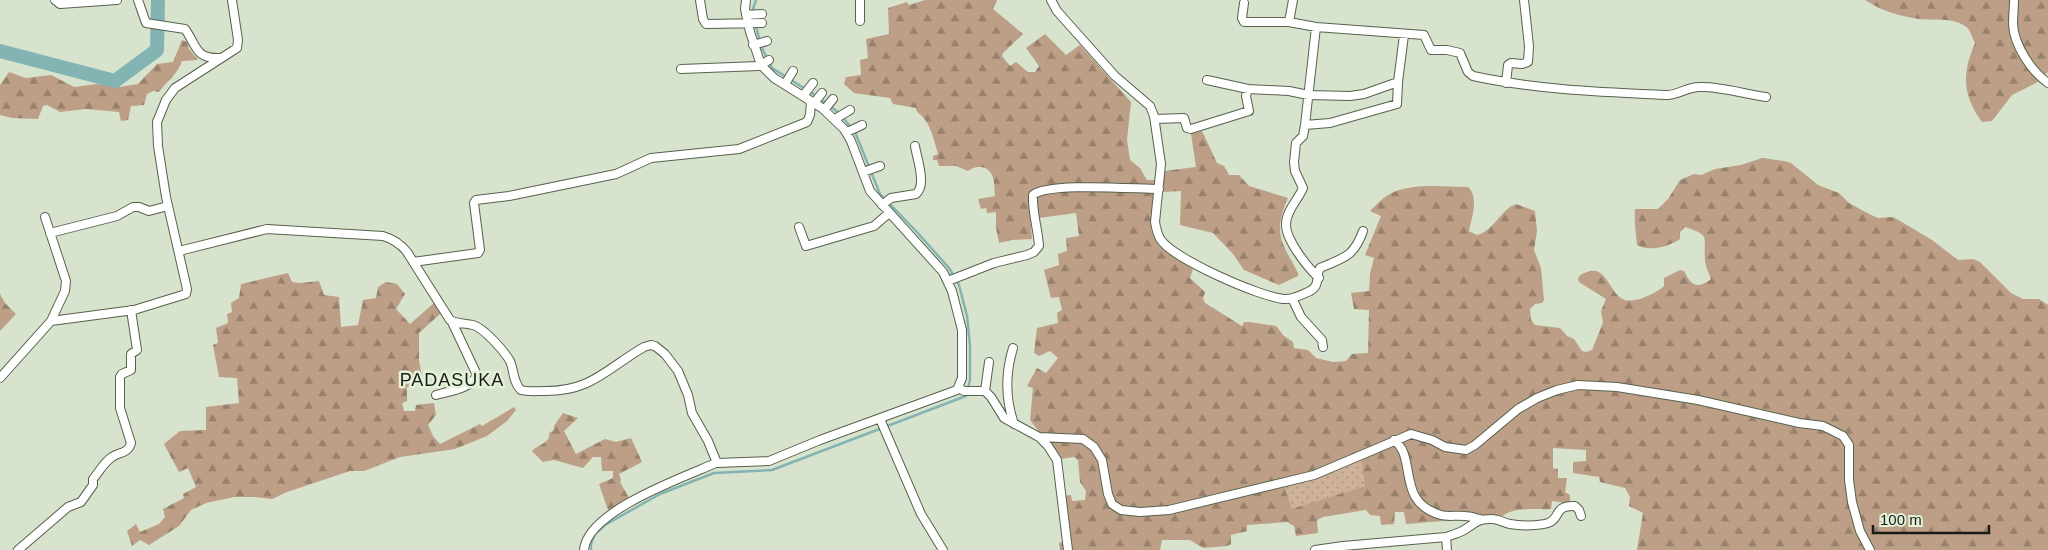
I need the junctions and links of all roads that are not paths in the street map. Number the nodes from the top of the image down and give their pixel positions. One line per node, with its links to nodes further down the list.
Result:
1 (54, 0): 2 (street)
2 (117, 0)
3 (138, 0): 18 (street)
4 (232, 0): 18 (street)
5 (700, 0): 13 (street)
6 (746, 0): 13 (street)
7 (860, 0): 14 (street)
8 (1052, 0): 30 (street)
9 (1294, 0): 15 (street)
10 (1524, 0): 24 (street)
11 (2014, 0): 25 (street)
12 (1244, 3): 15 (street)
13 (756, 19): 20 (street)
14 (860, 20)
15 (1289, 22): 16 (street)
16 (1316, 27): 17 (street); 27 (street)
17 (1404, 35): 23 (street); 24 (street)
18 (222, 58): 35 (street)
19 (769, 60): 20 (street)
20 (761, 65): 21 (street); 29 (street)
21 (681, 69)
22 (1206, 80): 26 (street)
23 (1398, 82): 27 (street); 31 (street)
24 (1506, 83): 28 (street)
25 (2048, 83)
26 (1248, 89): 27 (street); 30 (street)
27 (1308, 95): 31 (street)
28 (1766, 97)
29 (817, 98): 34 (street); 42 (street)
30 (1155, 119): 33 (street)
31 (1305, 125): 43 (street)
32 (915, 146): 34 (street)
33 (1159, 189): 44 (street); 45 (street)
34 (887, 202): 36 (street)
35 (168, 206): 40 (street); 41 (street)
36 (889, 213): 38 (street); 44 (street)
37 (45, 217): 40 (street)
38 (799, 227)
39 (1363, 231): 43 (street)
40 (50, 233): 47 (street)
41 (179, 250): 42 (street); 46 (street)
42 (413, 262): 48 (street)
43 (1319, 278): 45 (street)
44 (954, 279): 53 (street)
45 (1292, 298): 49 (street)
46 (131, 310): 47 (street); 64 (street)
47 (51, 321): 52 (street)
48 (452, 322): 55 (street); 60 (street)
49 (1323, 347)
50 (1013, 348): 57 (street)
51 (989, 362): 54 (street)
52 (0, 378)
53 (961, 389): 54 (street); 56 (street)
54 (985, 391): 57 (street)
55 (436, 395)
56 (880, 420): 60 (street); 66 (street)
57 (1014, 424): 58 (street)
58 (1039, 437): 59 (street); 67 (street)
59 (1394, 440): 62 (street); 70 (street)
60 (716, 463): 65 (street)
61 (1581, 516): 62 (street)
62 (1482, 520): 63 (street)
63 (1446, 537): 68 (street); 69 (street)
64 (18, 550)
65 (584, 550)
66 (943, 550)
67 (1068, 550)
68 (1315, 550)
69 (1447, 550)
70 (1870, 550)

